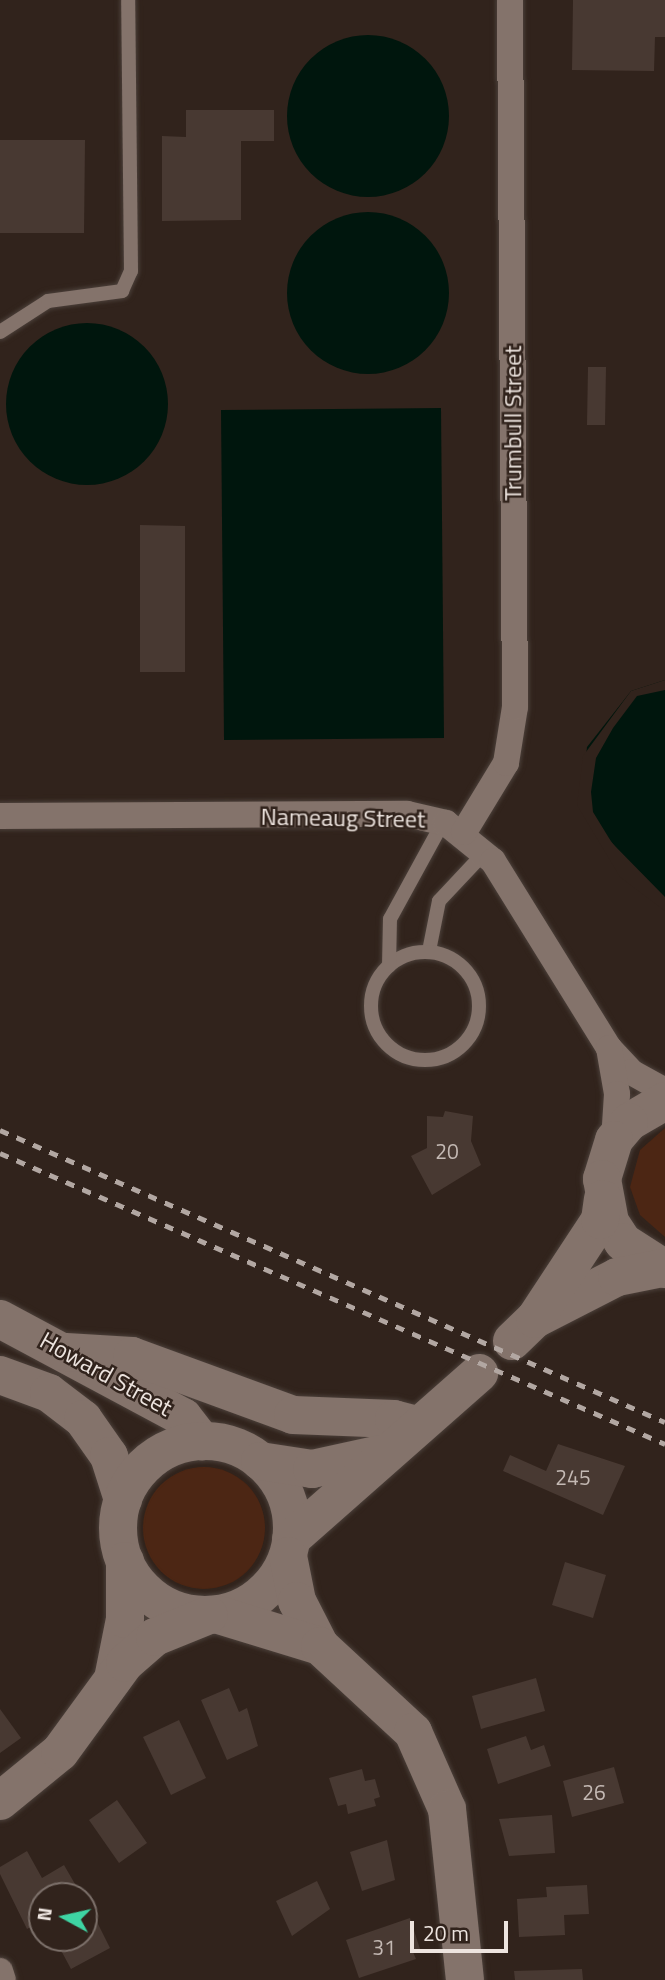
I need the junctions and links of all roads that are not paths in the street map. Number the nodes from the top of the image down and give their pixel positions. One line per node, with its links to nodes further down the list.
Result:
1 (128, 0): 3 (lane)
2 (510, 0): 5 (street, Trumbull Street)
3 (0, 332)
4 (0, 817): 5 (street, Nameaug Street)
5 (454, 827): 6 (street); 8 (lane)
6 (485, 852): 7 (lane); 9 (street)
7 (429, 951): 8 (lane); 8 (lane)
8 (389, 966)
9 (609, 1048): 10 (street); 12 (street)
10 (665, 1091)
11 (665, 1101): 12 (main road)
12 (614, 1140): 13 (main road)
13 (603, 1199): 14 (main road); 14 (main road)
14 (664, 1268)
15 (0, 1319): 16 (main road, Howard Street)
16 (66, 1352): 19 (main road); 20 (main road, Howard Street)
17 (479, 1374): 19 (main road)
18 (0, 1375): 23 (main road, Howard Street)
19 (416, 1425): 21 (main road)
20 (202, 1441): 22 (main road); 23 (main road)
21 (380, 1454): 22 (main road); 24 (main road)
22 (260, 1461): 24 (main road)
23 (122, 1500): 25 (main road)
24 (289, 1547): 26 (main road); 27 (main road)
25 (125, 1561): 26 (main road); 28 (main road)
26 (214, 1615): 27 (main road); 28 (main road)
27 (320, 1646): 32 (main road)
28 (113, 1679): 29 (main road)
29 (0, 1801)
30 (0, 1972): 31 (street)
31 (4, 1980)
32 (465, 1980)

